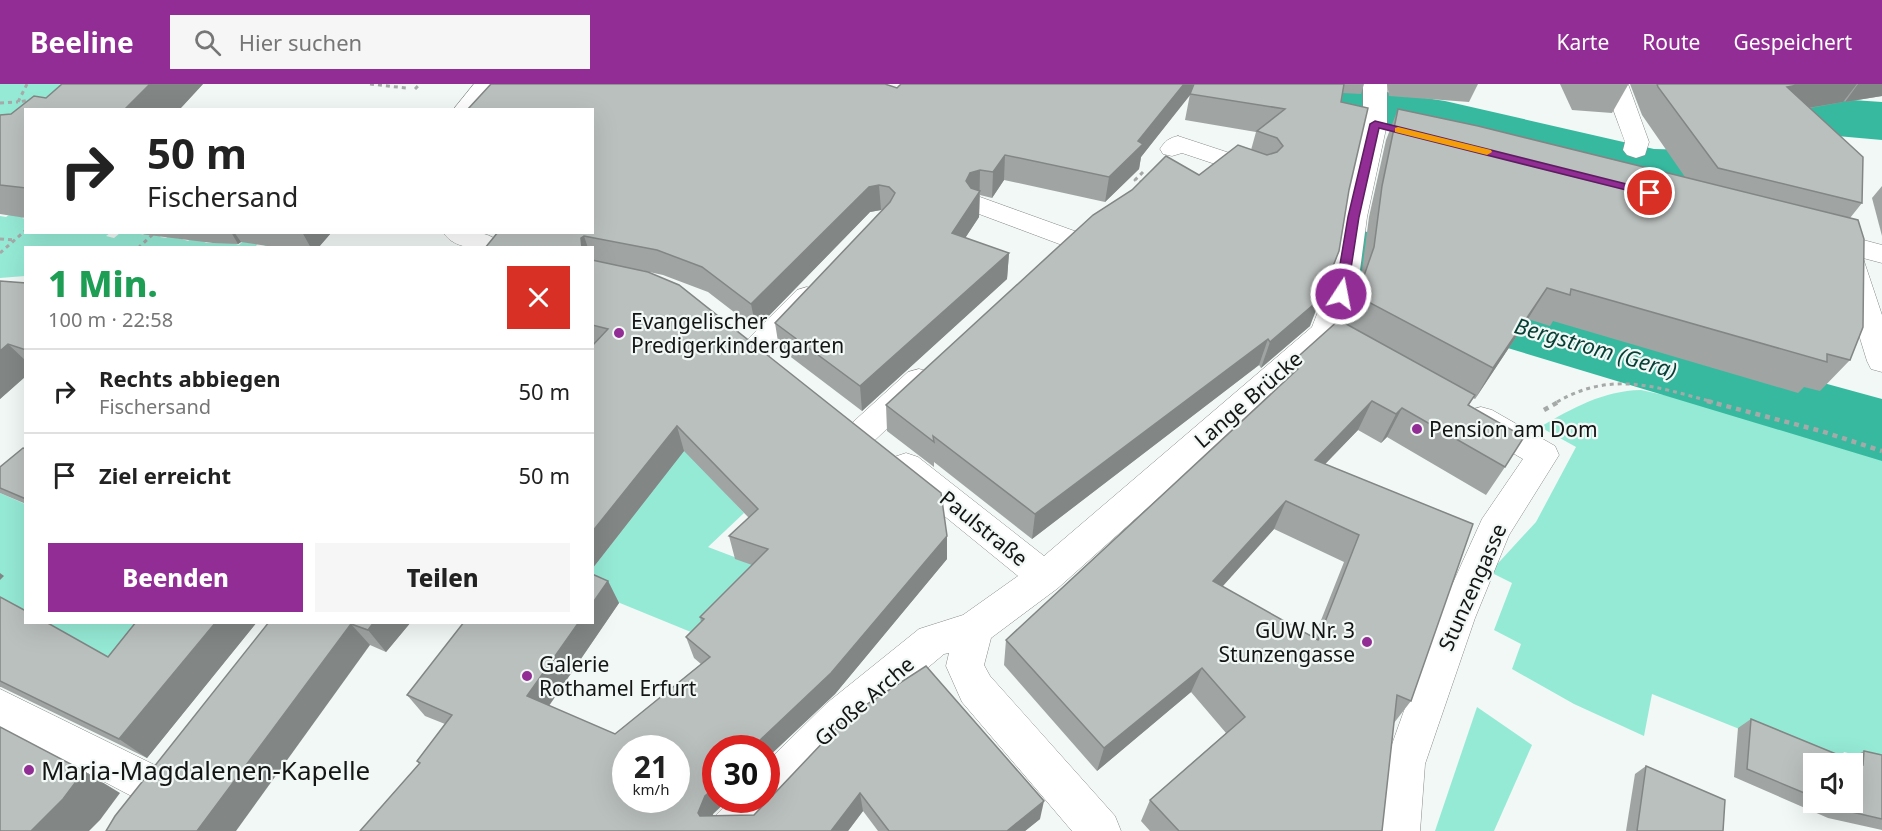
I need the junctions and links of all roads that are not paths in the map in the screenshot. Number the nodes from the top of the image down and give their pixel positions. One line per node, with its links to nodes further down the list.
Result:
1 (486, 84): 3 (street)
2 (1616, 84): 6 (street)
3 (467, 108)
4 (1379, 110): 15 (street, Lange Brücke)
5 (1172, 149): 7 (street)
6 (1629, 151)
7 (1260, 171)
8 (980, 205): 12 (street)
9 (1799, 232): 10 (street)
10 (1845, 244): 11 (street); 19 (street)
11 (1882, 254)
12 (1044, 263)
13 (824, 279): 16 (street)
14 (732, 328): 16 (street)
15 (1325, 332): 17 (street); 24 (street, Lange Brücke)
16 (758, 348): 20 (street)
17 (1355, 348)
18 (941, 359): 23 (street)
19 (1882, 361)
20 (784, 369)
21 (1454, 404): 32 (street, Stunzengasse)
22 (837, 411): 23 (street, Paulstraße)
23 (863, 432): 24 (street, Paulstraße)
24 (1045, 577): 25 (street, Lange Brücke)
25 (974, 629): 27 (street, Große Arche); 31 (street)
26 (0, 707): 28 (street)
27 (780, 779)
28 (154, 786)
29 (747, 813): 30 (street)
30 (730, 831)
31 (1100, 831)
32 (1399, 831)

